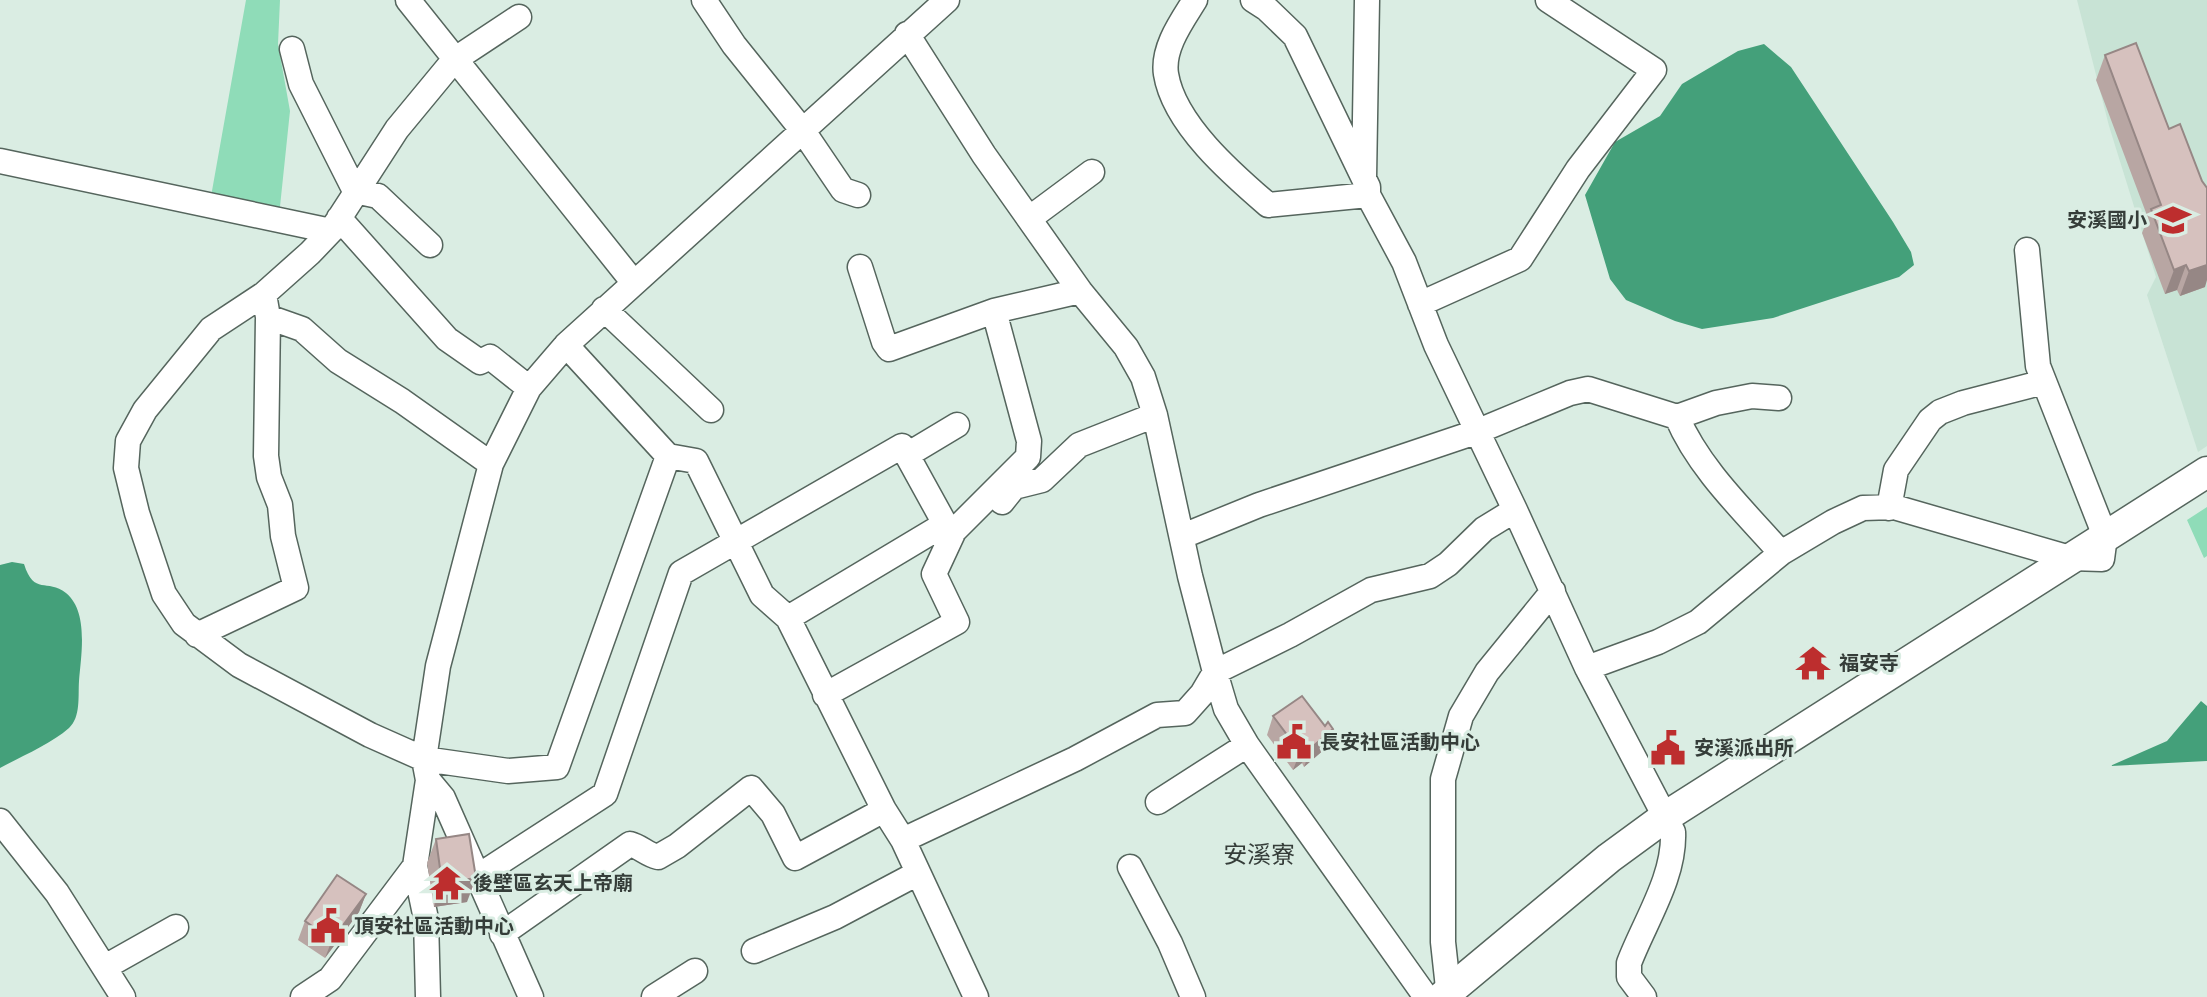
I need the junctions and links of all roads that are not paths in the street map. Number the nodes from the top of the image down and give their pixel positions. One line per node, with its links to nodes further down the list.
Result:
1 (408, 0): 11 (street)
2 (704, 0): 12 (street)
3 (947, 0): 9 (street)
4 (1195, 0): 15 (street)
5 (1253, 0): 15 (street)
6 (1367, 0): 15 (street)
7 (1548, 0): 25 (street)
8 (519, 17): 11 (street)
9 (907, 34): 12 (street); 18 (street)
10 (292, 49): 16 (street)
11 (454, 60): 16 (street); 23 (street)
12 (803, 131): 17 (street); 23 (street)
13 (0, 161): 19 (street)
14 (1092, 172): 18 (street)
15 (1366, 188): 25 (street)
16 (355, 191): 19 (street); 20 (street)
17 (858, 195)
18 (1030, 218): 24 (street)
19 (335, 225): 26 (street); 31 (street)
20 (430, 245)
21 (2027, 250): 30 (street)
22 (860, 267): 28 (street)
23 (634, 283): 27 (street)
24 (1080, 291): 28 (street); 34 (street)
25 (1420, 304): 37 (street)
26 (266, 306): 40 (street); 54 (street); 54 (street)
27 (604, 309): 29 (street); 33 (street)
28 (994, 311): 46 (street)
29 (566, 345): 31 (street); 39 (street)
30 (2044, 382): 43 (street); 49 (street)
31 (529, 388): 40 (street)
32 (1779, 398): 35 (street)
33 (711, 410)
34 (1155, 415): 45 (street); 47 (street)
35 (1677, 417): 37 (street); 50 (street)
36 (957, 425): 38 (street)
37 (1476, 432): 44 (street); 47 (street)
38 (907, 455): 46 (street); 48 (street)
39 (668, 456): 48 (street); 59 (street)
40 (491, 464): 59 (street)
41 (2207, 472): 49 (main road)
42 (2207, 491): 49 (main road)
43 (1889, 508): 50 (street); 51 (street)
44 (1515, 510): 52 (street); 56 (street)
45 (980, 523)
46 (950, 528): 53 (street); 57 (street)
47 (1183, 536): 56 (street)
48 (737, 541): 53 (street); 68 (street)
49 (2104, 548): 51 (main road); 63 (main road)
50 (1781, 553): 55 (street)
51 (2070, 558): 63 (main road)
52 (1553, 591): 55 (street); 74 (street)
53 (788, 618): 57 (street)
54 (197, 635): 59 (street)
55 (1587, 668): 63 (street)
56 (1215, 672): 58 (street); 64 (street)
57 (825, 695): 61 (street)
58 (1247, 745): 60 (street); 74 (street)
59 (426, 770): 65 (street); 68 (street)
60 (1158, 802)
61 (884, 810): 64 (street); 70 (street)
62 (0, 821): 72 (street)
63 (1669, 824): 74 (main road); 82 (street)
64 (903, 840): 67 (street)
65 (415, 866): 76 (street); 77 (street)
66 (1130, 867): 81 (street)
67 (918, 873): 71 (street); 80 (street)
68 (477, 877): 70 (street)
69 (176, 927): 72 (street)
70 (502, 934): 78 (street)
71 (754, 951)
72 (105, 967): 75 (street)
73 (695, 971): 79 (street)
74 (1446, 996)
75 (123, 997)
76 (303, 997)
77 (428, 997)
78 (531, 997)
79 (654, 997)
80 (976, 997)
81 (1193, 997)
82 (1644, 997)

